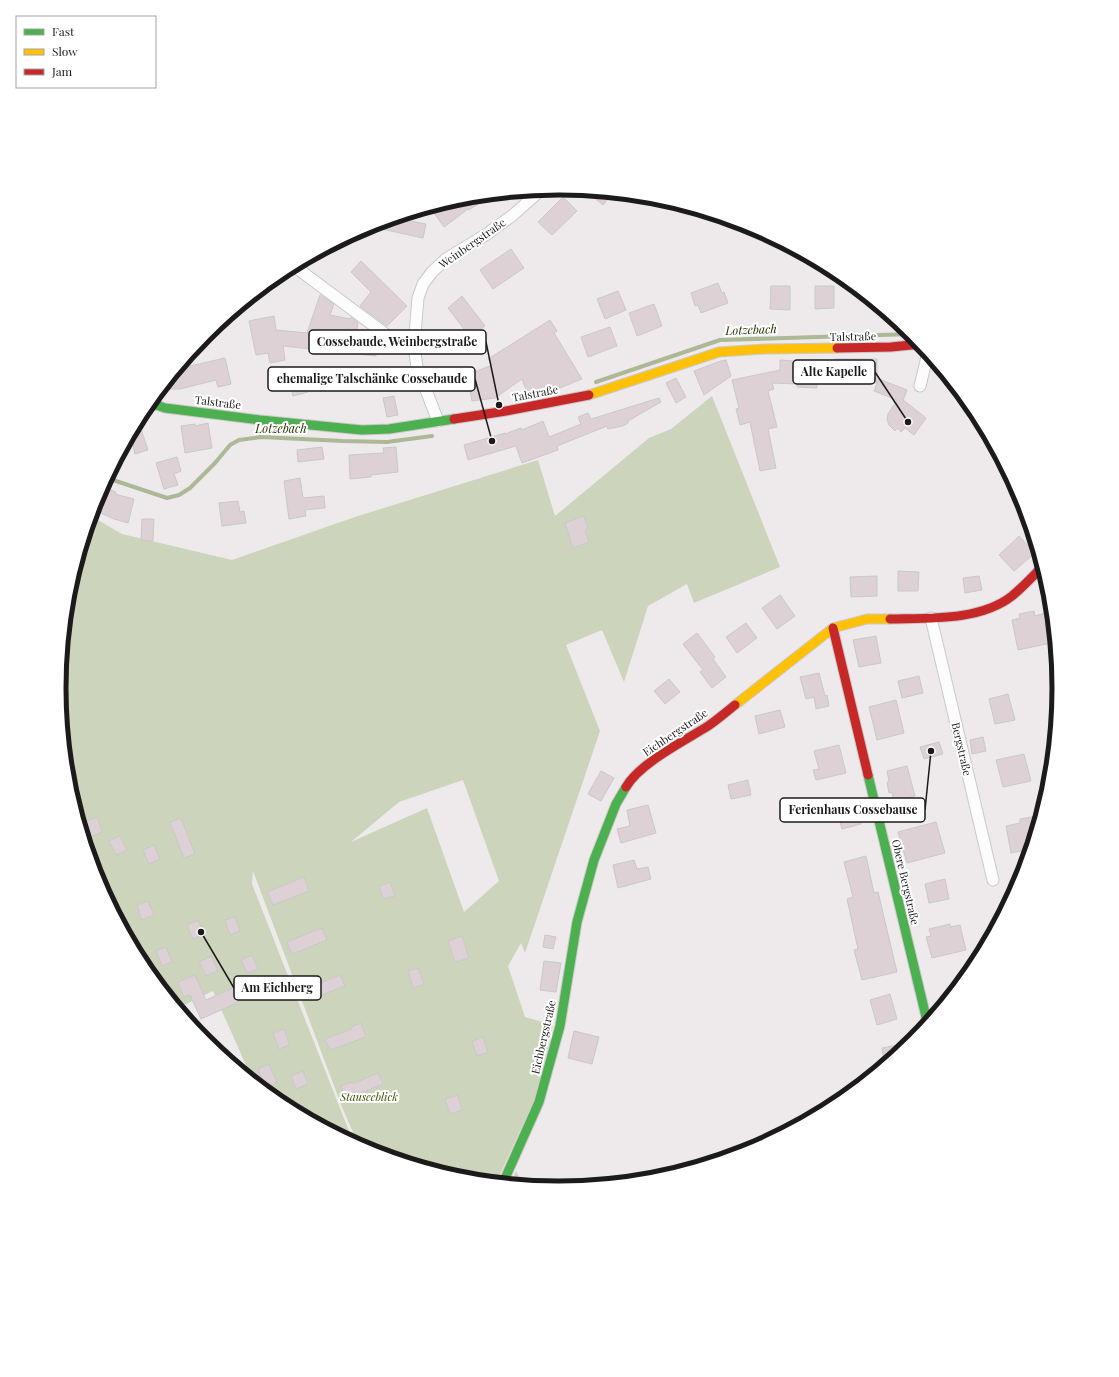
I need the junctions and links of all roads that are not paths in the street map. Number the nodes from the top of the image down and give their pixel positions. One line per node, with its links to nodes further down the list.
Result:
1 (534, 196): 4 (street, Weinbergstraße)
2 (300, 269): 4 (street)
3 (913, 345): 8 (street, Talstraße)
4 (414, 346): 8 (street, Weinbergstraße)
5 (927, 359): 6 (street)
6 (920, 386)
7 (156, 405): 8 (street, Talstraße)
8 (438, 421)
9 (1038, 570): 10 (street, Eichbergstraße)
10 (931, 618): 11 (street, Eichbergstraße); 12 (street, Bergstraße)
11 (833, 628): 13 (street, Obere Bergstraße); 14 (street, Eichbergstraße)
12 (993, 880)
13 (926, 1019)
14 (505, 1179)

